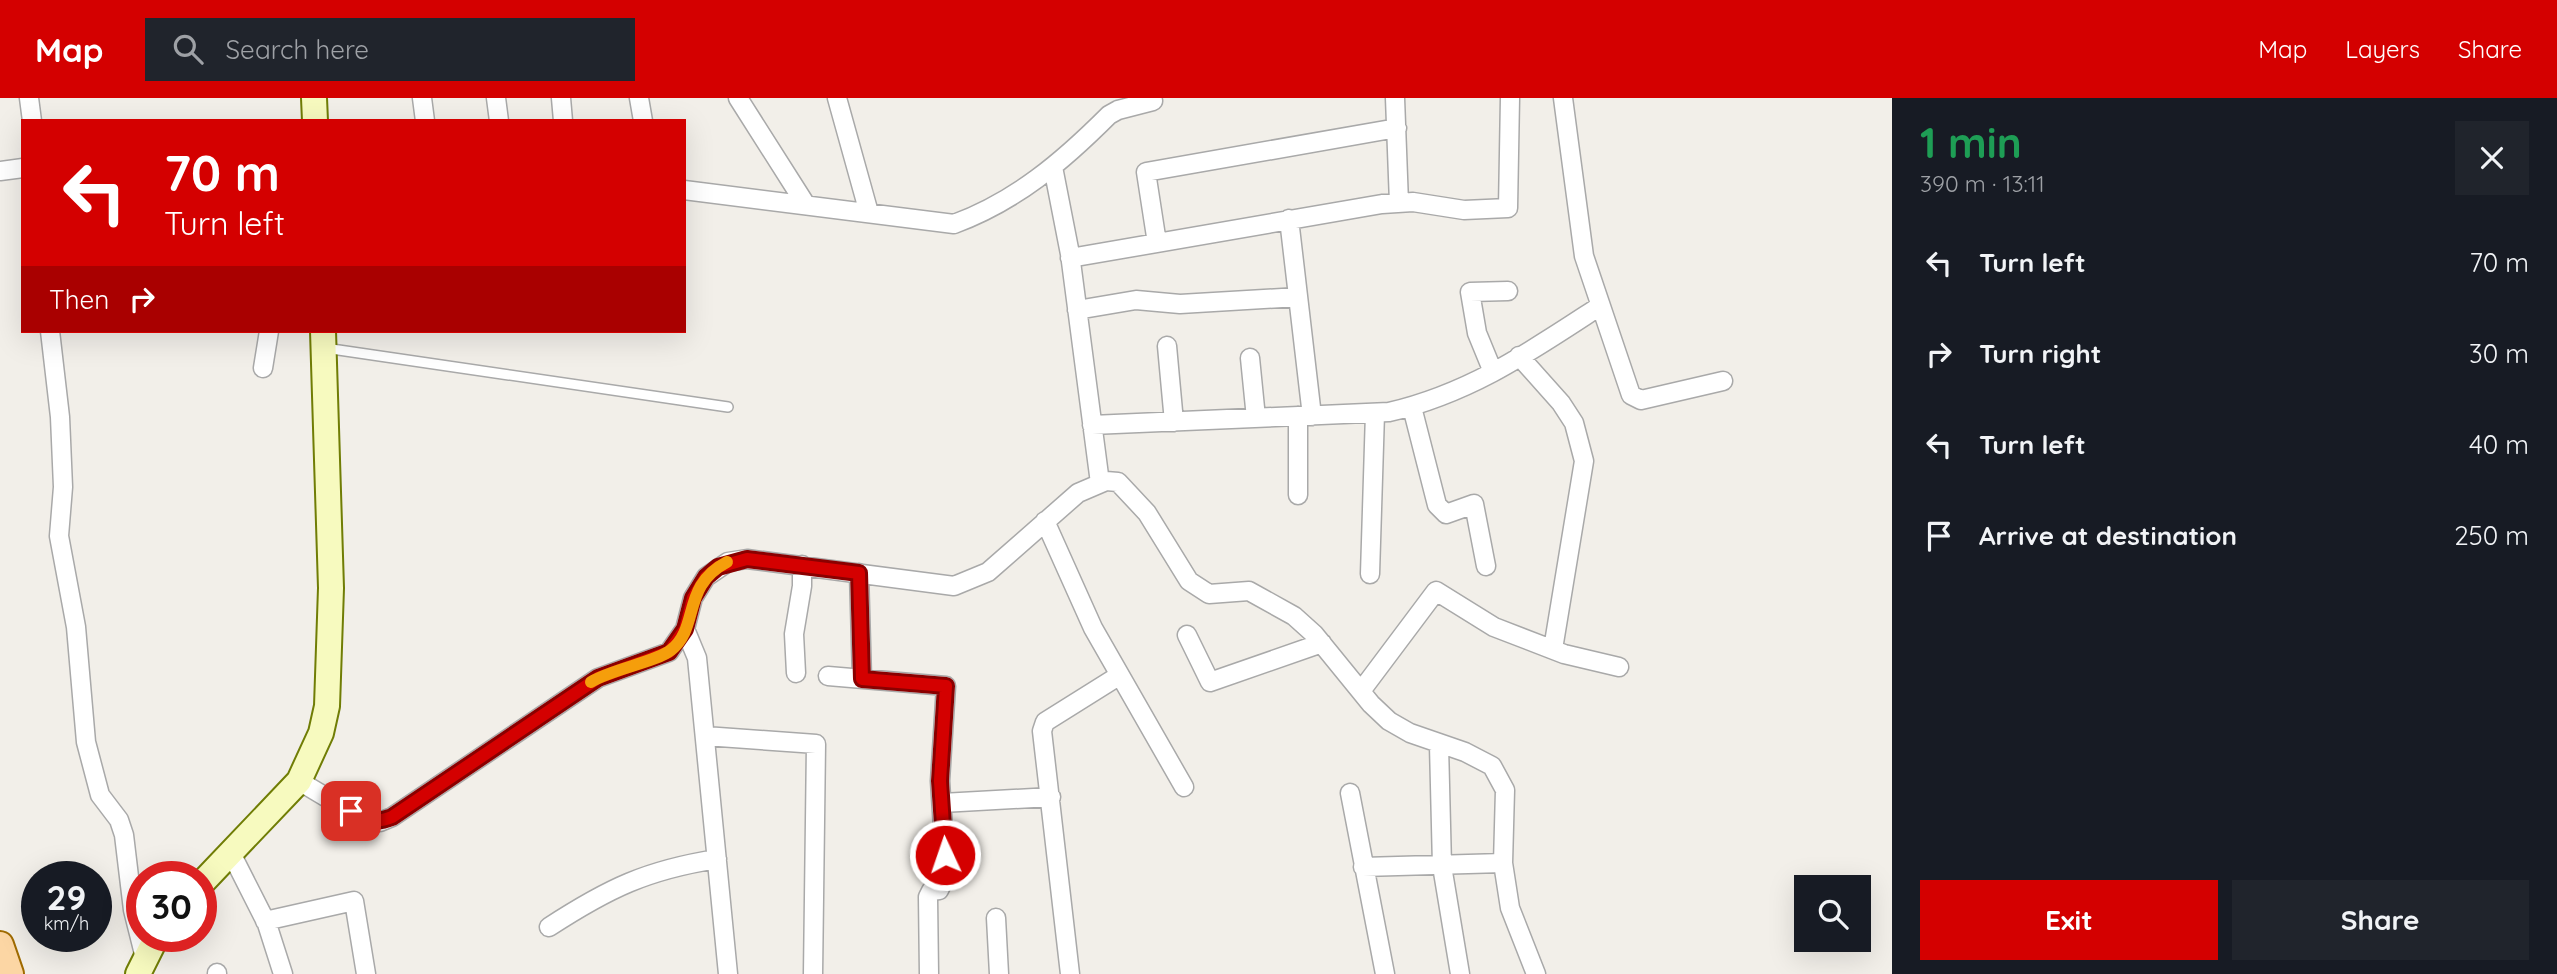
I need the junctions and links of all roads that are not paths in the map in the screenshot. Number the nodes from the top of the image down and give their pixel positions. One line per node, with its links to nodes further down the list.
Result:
1 (29, 98): 13 (street)
2 (314, 98): 14 (main road)
3 (422, 98): 15 (street)
4 (496, 98): 16 (street)
5 (561, 98): 17 (street)
6 (639, 98): 18 (street)
7 (738, 98): 25 (street)
8 (837, 98): 26 (street)
9 (1395, 98): 19 (street)
10 (1510, 98): 24 (street)
11 (1563, 98): 32 (street)
12 (1153, 101): 20 (street)
13 (32, 119)
14 (315, 119)
15 (425, 119)
16 (499, 119)
17 (563, 119)
18 (643, 119)
19 (1397, 128): 24 (street); 28 (street)
20 (1053, 167): 26 (street); 29 (street)
21 (21, 168): 22 (street)
22 (0, 171)
23 (686, 190): 25 (street)
24 (1399, 203): 27 (street)
25 (806, 205): 26 (street)
26 (869, 213)
27 (1289, 219): 28 (street); 31 (street)
28 (1157, 243): 29 (street)
29 (1070, 258): 33 (street)
30 (1508, 291): 41 (street)
31 (1298, 297): 33 (street); 46 (street)
32 (1600, 306): 38 (street); 42 (street)
33 (1077, 310): 49 (street)
34 (50, 333): 84 (street)
35 (269, 333): 40 (street)
36 (323, 340): 43 (lane); 69 (main road)
37 (1167, 346): 48 (street)
38 (1519, 356): 41 (street); 60 (street)
39 (1250, 358): 47 (street)
40 (263, 368)
41 (1493, 372): 44 (street)
42 (1723, 381)
43 (727, 407)
44 (1412, 407): 45 (street); 54 (street)
45 (1375, 413): 46 (street); 56 (street)
46 (1305, 416): 47 (street); 51 (street)
47 (1256, 418): 48 (street)
48 (1174, 422): 49 (street)
49 (1092, 425): 50 (street)
50 (1100, 483): 52 (street); 59 (street)
51 (1298, 495)
52 (1045, 521): 55 (street); 63 (street)
53 (802, 565): 55 (street); 57 (street); 62 (street)
54 (1486, 566)
55 (859, 573): 65 (street)
56 (1370, 574)
57 (685, 629): 67 (street); 69 (street)
58 (1187, 635): 59 (street)
59 (1322, 643): 66 (street)
60 (1553, 649): 61 (street); 66 (street)
61 (1619, 667)
62 (796, 673)
63 (1120, 675): 70 (street); 72 (street)
64 (828, 677): 65 (street)
65 (862, 679): 73 (street)
66 (1361, 691): 68 (street)
67 (705, 736): 75 (street); 89 (street)
68 (1439, 745): 76 (street); 77 (street)
69 (299, 780): 74 (main road)
70 (1184, 787)
71 (1350, 793): 78 (street)
72 (1051, 797): 73 (street); 92 (street)
73 (942, 803): 90 (street)
74 (232, 853): 79 (main road); 81 (street)
75 (717, 859): 82 (street); 88 (street)
76 (1503, 863): 77 (street); 95 (street)
77 (1442, 866): 78 (street); 94 (street)
78 (1363, 867): 93 (street)
79 (217, 868)
80 (996, 918): 91 (street)
81 (265, 921): 86 (street); 87 (street)
82 (550, 927)
83 (0, 945): 85 (main road)
84 (142, 966)
85 (10, 974)
86 (283, 974)
87 (366, 974)
88 (727, 974)
89 (813, 974)
90 (929, 974)
91 (999, 974)
92 (1070, 974)
93 (1385, 974)
94 (1460, 974)
95 (1535, 974)

